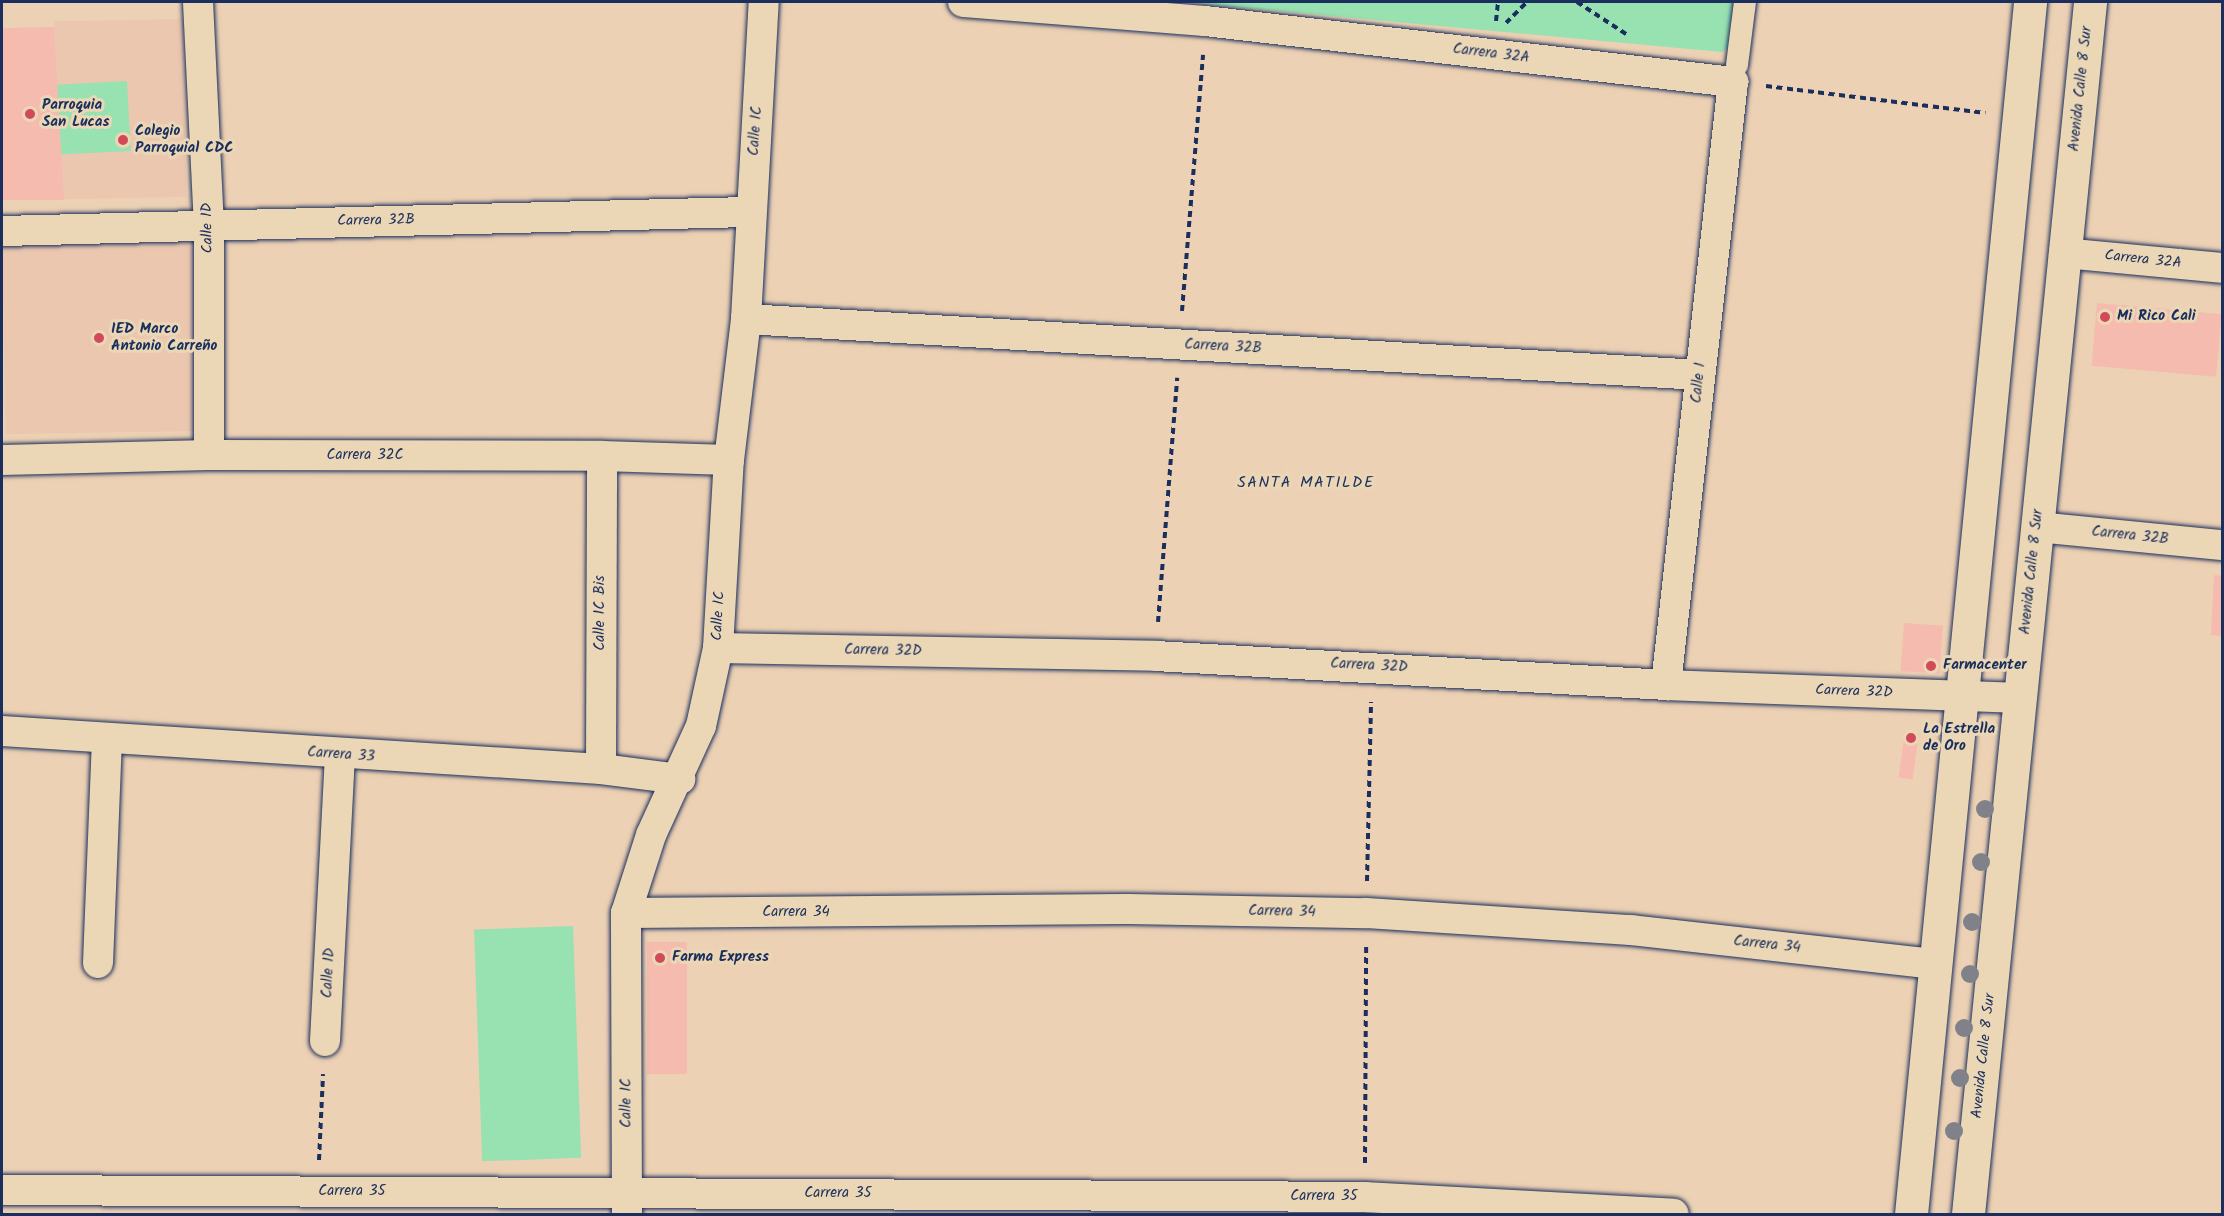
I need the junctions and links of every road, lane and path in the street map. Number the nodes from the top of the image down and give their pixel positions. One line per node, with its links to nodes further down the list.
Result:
1 (198, 2): 12 (street, Calle 1D)
2 (764, 2): 11 (street, Calle 1C)
3 (963, 2): 9 (street, Carrera 32A)
4 (1577, 2): 8 (path)
5 (1745, 2): 9 (street, Calle 1)
6 (2030, 2): 10 (main road)
7 (2090, 2): 14 (main road, Avenida Calle 8 Sur)
8 (1633, 38)
9 (1735, 73): 10 (path); 17 (street, Calle 1)
10 (2019, 117): 26 (main road)
11 (750, 212): 12 (street, Carrera 32B); 16 (street, Calle 1C)
12 (208, 225): 13 (street, Carrera 32B); 18 (street, Calle 1D)
13 (2, 231)
14 (2064, 253): 15 (street, Carrera 32A); 22 (main road, Avenida Calle 8 Sur)
15 (2223, 268)
16 (746, 319): 17 (street, Carrera 32B); 21 (street, Calle 1C)
17 (1700, 375): 25 (street, Calle 1)
18 (209, 455): 19 (street, Carrera 32C); 20 (street, Carrera 32C)
19 (602, 456): 21 (street, Carrera 32C); 31 (street, Calle 1C Bis)
20 (2, 460)
21 (729, 460): 24 (street, Calle 1C)
22 (2037, 527): 23 (street, Carrera 32B); 27 (main road, Avenida Calle 8 Sur)
23 (2223, 545)
24 (717, 648): 25 (street, Carrera 32D); 32 (street, Calle 1C)
25 (1666, 685): 26 (street, Carrera 32D)
26 (1963, 696): 27 (street, Carrera 32D); 35 (main road)
27 (2020, 698): 44 (main road, Avenida Calle 8 Sur)
28 (2, 731): 29 (street, Carrera 33)
29 (107, 739): 30 (street, Carrera 33); 34 (street)
30 (340, 755): 31 (street, Carrera 33); 36 (street, Calle 1D)
31 (601, 770): 32 (street, Carrera 33)
32 (680, 779): 33 (street, Calle 1C)
33 (626, 913): 35 (street, Carrera 34); 39 (street, Calle 1C)
34 (98, 963)
35 (1936, 964): 43 (main road)
36 (325, 1041): 38 (path)
37 (2, 1190): 38 (street, Carrera 35)
38 (317, 1191): 39 (street, Carrera 35)
39 (627, 1204): 40 (street, Carrera 35)
40 (1102, 1205): 41 (street, Carrera 35)
41 (1365, 1206): 42 (street, Carrera 35)
42 (1674, 1215)
43 (1911, 1215)
44 (1968, 1215)

